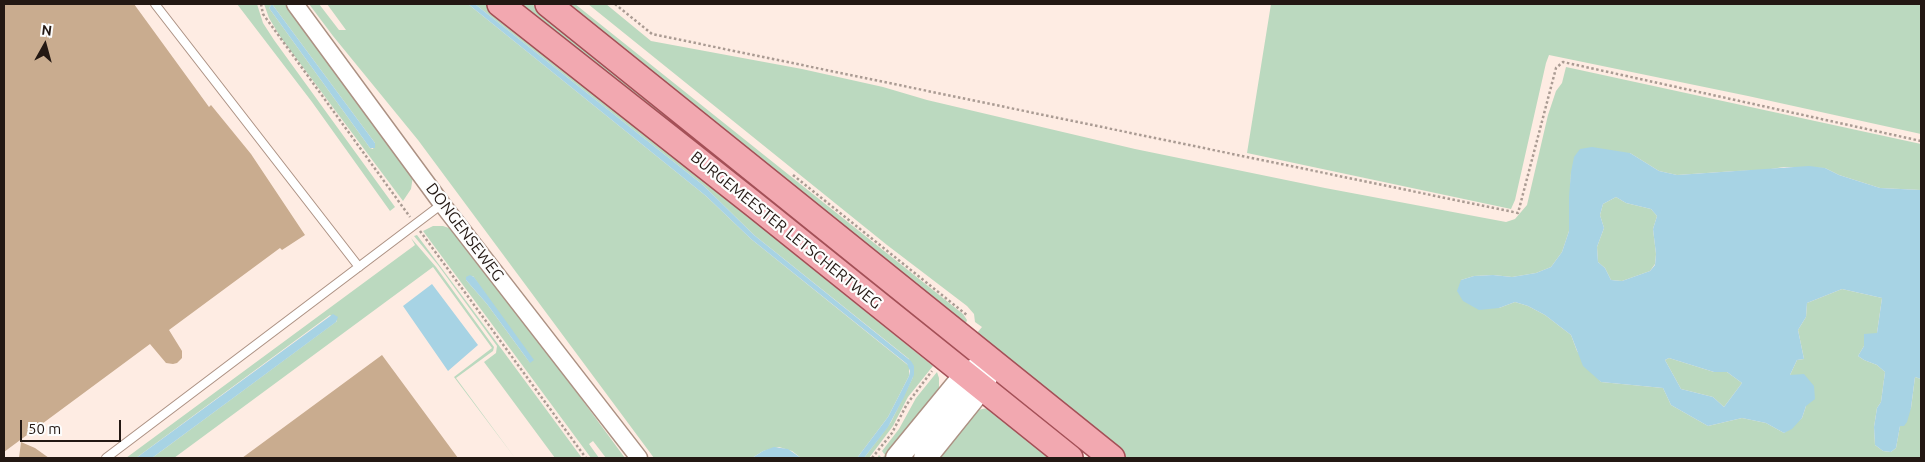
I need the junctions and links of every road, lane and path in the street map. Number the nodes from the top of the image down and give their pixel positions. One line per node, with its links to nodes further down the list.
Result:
1 (155, 4): 8 (lane)
2 (295, 4): 7 (street, DONGENSEWEG)
3 (500, 4): 9 (main road, BURGEMEESTER LETSCHERTWEG)
4 (548, 4): 10 (main road, BURGEMEESTER LETSCHERTWEG)
5 (615, 4): 6 (path)
6 (1921, 141)
7 (442, 204): 8 (lane); 13 (street, DONGENSEWEG)
8 (359, 267): 12 (lane)
9 (944, 357): 11 (main road, BURGEMEESTER LETSCHERTWEG); 14 (path)
10 (992, 362): 11 (street); 18 (main road, BURGEMEESTER LETSCHERTWEG)
11 (974, 380): 15 (street); 16 (street); 17 (main road, BURGEMEESTER LETSCHERTWEG)
12 (106, 458)
13 (639, 458)
14 (872, 458)
15 (897, 458)
16 (925, 458)
17 (1070, 458)
18 (1112, 458)

